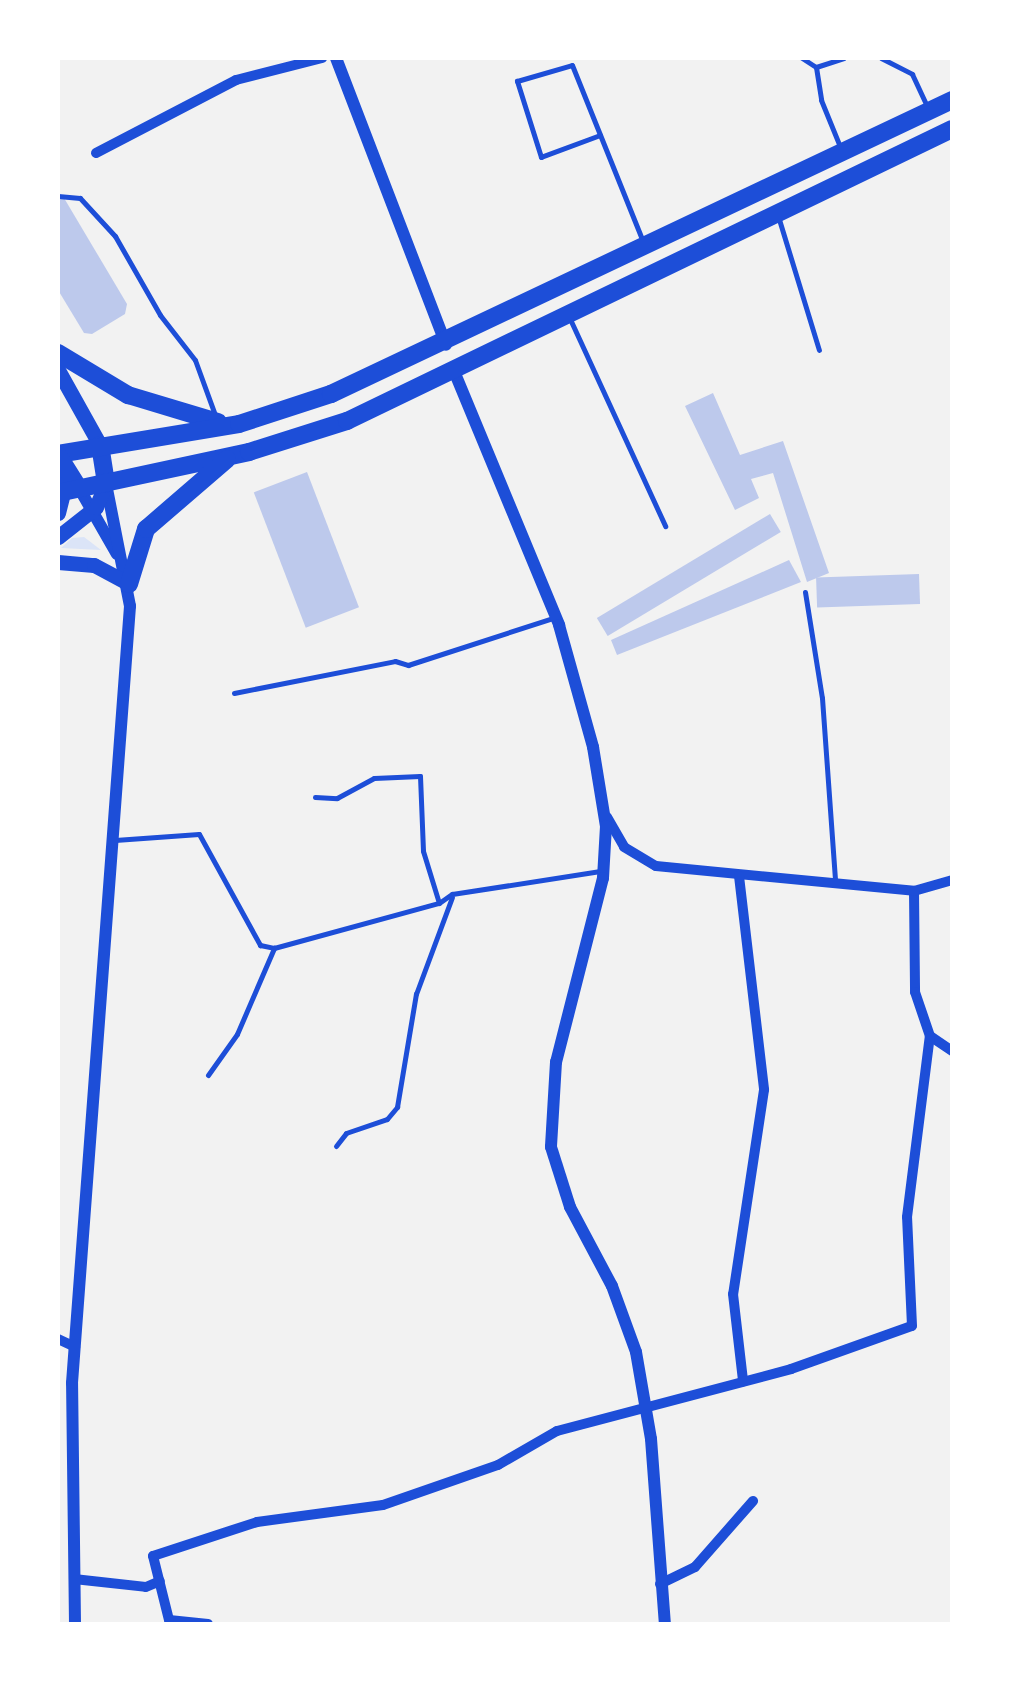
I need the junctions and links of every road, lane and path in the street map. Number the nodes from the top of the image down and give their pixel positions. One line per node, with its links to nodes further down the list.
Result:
1 (322, 58): 11 (street)
2 (336, 58): 17 (street)
3 (802, 58): 6 (lane)
4 (844, 58): 6 (lane)
5 (881, 58): 8 (lane)
6 (816, 67): 12 (lane)
7 (952, 100): 8 (highway)
8 (929, 111): 12 (highway)
9 (952, 129): 14 (highway)
10 (600, 135): 10 (lane); 15 (lane)
11 (96, 154)
12 (845, 156): 15 (highway)
13 (58, 196): 22 (lane)
14 (777, 213): 16 (highway); 18 (lane)
15 (646, 250): 17 (highway)
16 (569, 316): 21 (highway); 31 (lane)
17 (446, 345): 23 (highway)
18 (819, 350)
19 (58, 353): 22 (highway)
20 (58, 370): 24 (main road)
21 (454, 371): 26 (highway); 36 (street)
22 (218, 422): 23 (highway)
23 (239, 424): 24 (highway)
24 (100, 445): 25 (highway); 27 (highway)
25 (58, 455): 28 (highway)
26 (232, 456): 27 (highway); 34 (highway)
27 (106, 484): 28 (highway); 29 (main road); 34 (street)
28 (67, 491): 29 (street); 30 (main road)
29 (92, 510): 32 (main road); 34 (street)
30 (58, 513)
31 (665, 526)
32 (58, 537)
33 (58, 562): 34 (main road)
34 (130, 584): 40 (street)
35 (806, 592): 44 (lane)
36 (556, 617): 37 (lane); 39 (street)
37 (234, 693)
38 (315, 797): 47 (lane)
39 (604, 812): 41 (street); 42 (street)
40 (112, 840): 48 (lane); 55 (street)
41 (604, 871): 46 (lane); 57 (street)
42 (740, 876): 44 (street); 56 (street)
43 (952, 880): 45 (street)
44 (836, 883): 45 (street)
45 (914, 891): 49 (street)
46 (452, 894): 47 (lane); 53 (lane)
47 (439, 903): 48 (lane)
48 (274, 948): 52 (lane)
49 (930, 1036): 50 (street); 56 (street)
50 (951, 1051): 51 (street)
51 (952, 1066)
52 (208, 1075)
53 (336, 1146)
54 (58, 1339): 55 (street)
55 (74, 1347): 60 (street)
56 (743, 1382): 57 (street)
57 (646, 1407): 62 (street); 63 (street)
58 (58, 1501): 60 (street)
59 (753, 1501): 63 (street)
60 (72, 1504): 61 (street)
61 (74, 1579): 62 (street); 64 (street)
62 (160, 1581): 65 (street)
63 (660, 1584): 66 (street)
64 (75, 1624)
65 (208, 1624)
66 (665, 1624)

